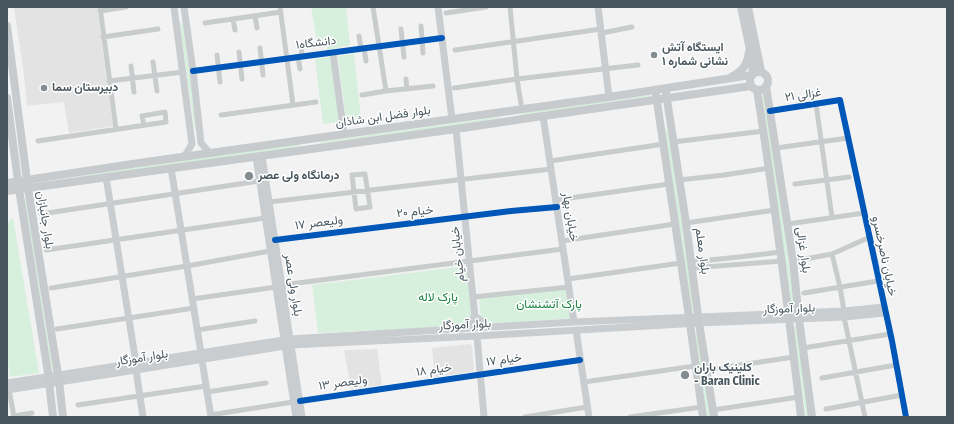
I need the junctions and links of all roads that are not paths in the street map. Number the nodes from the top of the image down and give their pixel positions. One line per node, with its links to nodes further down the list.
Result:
1 (126, 7): 11 (street)
2 (174, 7): 55 (main road)
3 (184, 7): 53 (main road)
4 (373, 7): 33 (street)
5 (438, 7): 27 (main road)
6 (486, 7): 13 (street)
7 (510, 7): 30 (street)
8 (598, 7): 24 (main road)
9 (741, 7): 32 (main road)
10 (748, 7): 54 (main road)
11 (100, 9): 26 (street)
12 (281, 10): 14 (street); 43 (street)
13 (446, 14)
14 (255, 16): 15 (street); 20 (street)
15 (233, 19): 16 (street); 23 (street)
16 (205, 23)
17 (7, 26): 122 (main road, بلوار جانبازان)
18 (421, 26): 28 (street)
19 (632, 27): 24 (street)
20 (257, 28)
21 (158, 29): 26 (street)
22 (400, 29): 29 (street)
23 (235, 30)
24 (602, 31): 30 (street); 52 (main road)
25 (359, 36): 35 (street)
26 (104, 37): 64 (street)
27 (442, 38): 28 (street, دانشگاه۱); 90 (main road)
28 (422, 40): 29 (street, دانشگاه۱); 39 (street)
29 (402, 43): 33 (street, دانشگاه۱); 41 (street)
30 (514, 43): 36 (street); 62 (street)
31 (301, 45): 42 (street)
32 (749, 45): 56 (main road); 63 (main road)
33 (378, 46): 35 (street, دانشگاه۱); 74 (street)
34 (260, 48): 46 (street)
35 (363, 48): 38 (street, دانشگاه۱); 44 (street)
36 (455, 50)
37 (239, 52): 47 (street)
38 (333, 53): 42 (street, دانشگاه۱); 98 (main road)
39 (424, 53)
40 (217, 55): 50 (street)
41 (404, 56)
42 (300, 57): 43 (street, دانشگاه۱); 51 (street)
43 (287, 58): 46 (street, دانشگاه۱); 84 (street)
44 (366, 61)
45 (153, 62): 58 (street)
46 (262, 62): 47 (street, دانشگاه۱); 57 (street)
47 (240, 64): 50 (street, دانشگاه۱); 60 (street)
48 (638, 65): 52 (street)
49 (131, 66): 59 (street)
50 (218, 67): 53 (street, دانشگاه۱); 65 (street)
51 (300, 69)
52 (606, 69): 62 (street); 77 (main road)
53 (193, 70): 107 (main road)
54 (761, 71): 56 (main road); 67 (main road)
55 (183, 72): 58 (street); 108 (main road)
56 (752, 74): 63 (main road, بلوار فضل ابن شاذان); 69 (main road)
57 (263, 75)
58 (155, 76): 59 (street); 73 (street)
59 (133, 78): 64 (street); 75 (street)
60 (242, 79)
61 (406, 79): 70 (street)
62 (517, 79): 68 (street); 85 (street)
63 (726, 79): 71 (main road, بلوار فضل ابن شاذان)
64 (109, 81): 95 (street)
65 (220, 82)
66 (433, 86): 70 (street)
67 (766, 86): 69 (main road); 86 (main road, بلوار غزالی)
68 (454, 88)
69 (754, 88): 79 (main road, بلوار فضل ابن شاذان); 97 (main road, بلوار غزالی)
70 (407, 89): 74 (street)
71 (665, 89): 72 (main road, بلوار فضل ابن شاذان); 79 (main road, بلوار معلم)
72 (655, 90): 77 (main road, بلوار فضل ابن شاذان); 80 (main road, بلوار معلم)
73 (157, 91)
74 (386, 91): 76 (street)
75 (134, 92)
76 (362, 95)
77 (609, 97): 85 (main road, بلوار فضل ابن شاذان)
78 (7, 98): 125 (main road, بلوار جانبازان)
79 (666, 98): 80 (main road, بلوار فضل ابن شاذان); 93 (main road, بلوار معلم)
80 (657, 100): 89 (main road, بلوار فضل ابن شاذان); 94 (main road, بلوار معلم)
81 (840, 100): 83 (street, غزالی ۲۱); 99 (street, خیابان ناصرخسرو)
82 (316, 102): 84 (street)
83 (816, 104): 86 (street, غزالی ۲۱); 103 (street)
84 (293, 105): 88 (street)
85 (522, 110): 87 (main road, بلوار فضل ابن شاذان)
86 (770, 111): 105 (main road, بلوار غزالی)
87 (503, 112): 90 (main road, بلوار فضل ابن شاذان); 91 (main road)
88 (221, 115)
89 (543, 116): 91 (main road, بلوار فضل ابن شاذان); 110 (main road, خیابان بهار)
90 (452, 120): 98 (main road, بلوار فضل ابن شاذان)
91 (505, 122): 96 (main road, بلوار فضل ابن شاذان)
92 (144, 125): 92 (street); 95 (street)
93 (671, 127): 94 (main road); 102 (main road, بلوار معلم)
94 (661, 128): 104 (main road, بلوار معلم)
95 (116, 129): 101 (street)
96 (456, 129): 106 (main road, بلوار فضل ابن شاذان); 118 (main road, خیابان خیام)
97 (764, 131): 102 (street); 112 (main road, بلوار غزالی)
98 (344, 134): 100 (main road, بلوار فضل ابن شاذان)
99 (848, 138): 103 (street); 134 (street, خیابان ناصرخسرو)
100 (306, 140): 106 (main road); 107 (main road, بلوار فضل ابن شاذان)
101 (38, 141)
102 (673, 142): 119 (main road, بلوار معلم)
103 (821, 142): 105 (street); 117 (street)
104 (664, 144): 110 (street); 123 (main road, بلوار معلم)
105 (776, 148): 141 (main road, بلوار غزالی)
106 (307, 149): 109 (main road, بلوار فضل ابن شاذان)
107 (210, 153): 108 (main road, بلوار فضل ابن شاذان)
108 (184, 157): 113 (main road, بلوار فضل ابن شاذان)
109 (259, 157): 111 (main road, بلوار فضل ابن شاذان); 115 (main road, بلوار ولی عصر)
110 (550, 165): 118 (street); 132 (main road, خیابان بهار)
111 (171, 168): 114 (main road, بلوار فضل ابن شاذان); 129 (main road)
112 (770, 168): 119 (street); 133 (main road, بلوار غزالی)
113 (58, 175): 121 (main road); 122 (main road, بلوار فضل ابن شاذان)
114 (106, 177): 121 (main road, بلوار فضل ابن شاذان); 131 (main road)
115 (261, 177): 129 (street); 130 (main road, بلوار ولی عصر); 137 (main road, بلوار ولی عصر)
116 (849, 177): 117 (street)
117 (826, 179): 124 (street); 136 (street)
118 (461, 180): 127 (street); 138 (main road, خیابان خیام)
119 (679, 180): 139 (main road, بلوار معلم)
120 (7, 183): 125 (main road)
121 (60, 183): 122 (main road, بلوار فضل ابن شاذان)
122 (27, 184): 125 (main road, بلوار فضل ابن شاذان); 201 (main road, بلوار جانبازان)
123 (669, 184): 132 (street, خیام ۲۰); 140 (main road, بلوار معلم)
124 (795, 184)
125 (18, 185): 126 (main road); 203 (main road, بلوار جانبازان)
126 (7, 191)
127 (367, 191): 128 (street); 128 (street); 128 (street)
128 (354, 193): 130 (street)
129 (176, 194): 131 (street); 143 (main road)
130 (269, 202): 146 (main road, بلوار ولی عصر)
131 (110, 203): 135 (street); 145 (main road)
132 (556, 203): 138 (street, خیام ۲۰); 147 (main road, خیابان بهار)
133 (775, 210): 139 (street); 150 (main road, بلوار غزالی)
134 (864, 213): 136 (street); 144 (street, خیابان ناصرخسرو)
135 (41, 214)
136 (832, 217): 141 (street)
137 (265, 218): 143 (street); 149 (main road, بلوار ولی عصر)
138 (465, 218): 142 (street, خیام ۲۰); 153 (main road, خیابان خیام)
139 (686, 223): 156 (main road, بلوار معلم)
140 (675, 224): 147 (street); 155 (main road, بلوار معلم)
141 (788, 224): 172 (main road, بلوار غزالی)
142 (366, 228): 146 (street, ولیعصر ۱۷)
143 (181, 230): 145 (street); 157 (main road)
144 (870, 237): 151 (street); 160 (street, خیابان ناصرخسرو)
145 (116, 240): 148 (street); 158 (main road)
146 (274, 240): 161 (main road, بلوار ولی عصر)
147 (562, 245): 153 (street); 159 (main road, خیابان بهار)
148 (46, 250)
149 (270, 251): 157 (street); 161 (main road, بلوار ولی عصر)
150 (781, 252): 154 (main road, بلوار غزالی); 156 (street)
151 (832, 254): 152 (street); 164 (street)
152 (800, 260)
153 (470, 261): 161 (street); 166 (main road, خیابان خیام)
154 (782, 261): 156 (street); 173 (main road, بلوار غزالی)
155 (681, 263): 159 (street); 175 (main road, بلوار معلم)
156 (691, 265): 176 (main road, بلوار معلم)
157 (187, 266): 158 (street); 167 (main road)
158 (122, 276): 163 (street); 174 (main road)
159 (568, 279): 162 (main road, خیابان بهار)
160 (878, 281): 164 (street); 169 (street, خیابان ناصرخسرو)
161 (279, 286): 167 (street); 189 (main road, بلوار ولی عصر)
162 (569, 287): 166 (street); 178 (main road, خیابان بهار)
163 (51, 288)
164 (840, 288): 165 (street); 170 (street)
165 (804, 293)
166 (473, 296): 171 (main road, خیابان خیام)
167 (192, 299): 168 (main road)
168 (194, 308): 174 (street); 183 (main road)
169 (885, 310): 170 (main road, بلوار آموزگار); 186 (street, خیابان ناصرخسرو)
170 (844, 314): 172 (main road, بلوار آموزگار); 188 (street)
171 (475, 316): 179 (main road); 181 (main road); 185 (main road, خیابان خیام)
172 (799, 316): 173 (main road, بلوار آموزگار); 190 (main road, بلوار غزالی)
173 (789, 317): 176 (main road, بلوار آموزگار); 192 (main road, بلوار غزالی)
174 (129, 318): 180 (street); 194 (main road)
175 (690, 320): 176 (main road, بلوار آموزگار); 178 (main road, بلوار آموزگار); 184 (main road, بلوار آموزگار); 196 (main road, بلوار معلم)
176 (699, 320): 198 (main road, بلوار معلم)
177 (255, 321): 183 (street)
178 (574, 322): 182 (main road, بلوار آموزگار)
179 (489, 327): 182 (main road, بلوار آموزگار); 185 (main road, بلوار آموزگار)
180 (57, 329)
181 (462, 329): 185 (main road, بلوار آموزگار); 187 (main road, بلوار آموزگار)
182 (527, 329): 184 (main road, بلوار آموزگار); 185 (main road, بلوار آموزگار)
183 (197, 330): 191 (main road)
184 (576, 330): 193 (main road)
185 (476, 332): 187 (main road, بلوار آموزگار); 200 (main road, خیابان خیام)
186 (890, 334): 188 (street); 195 (street, خیابان ناصرخسرو)
187 (382, 337): 189 (main road, بلوار آموزگار)
188 (849, 340): 190 (street); 199 (street)
189 (287, 343): 191 (main road, بلوار آموزگار); 212 (main road, بلوار ولی عصر)
190 (803, 348): 234 (main road, بلوار غزالی)
191 (201, 356): 194 (main road, بلوار آموزگار); 197 (main road, بلوار آموزگار); 208 (main road)
192 (794, 357): 198 (street); 211 (main road, بلوار غزالی)
193 (580, 360): 200 (street, خیام ۱۷); 204 (main road)
194 (136, 362): 201 (main road, بلوار آموزگار)
195 (896, 365): 199 (street); 209 (street, خیابان ناصرخسرو)
196 (696, 366): 204 (street); 216 (main road, بلوار معلم)
197 (136, 370): 201 (main road, بلوار آموزگار); 210 (main road)
198 (706, 370): 220 (main road, بلوار معلم)
199 (855, 372): 202 (street); 213 (street)
200 (480, 374): 207 (street, خیام ۱۸); 228 (main road, خیابان خیام)
201 (58, 378): 203 (main road, بلوار آموزگار); 223 (main road, بلوار جانبازان)
202 (822, 378)
203 (49, 379): 206 (main road, بلوار آموزگار); 222 (main road, بلوار جانبازان)
204 (584, 382): 215 (main road)
205 (266, 383): 208 (street)
206 (8, 387): 217 (street)
207 (390, 388): 212 (street, ولیعصر ۱۳)
208 (206, 389): 210 (street); 224 (main road)
209 (902, 395): 213 (street); 236 (street, خیابان ناصرخسرو)
210 (140, 396): 214 (street); 225 (main road)
211 (799, 397): 220 (street); 233 (main road, بلوار غزالی)
212 (296, 401): 224 (street, ولیعصر ۱۳); 226 (main road, بلوار ولی عصر); 227 (main road, بلوار ولی عصر)
213 (862, 402): 218 (street); 235 (street)
214 (78, 405)
215 (588, 407): 229 (street); 230 (main road)
216 (702, 407): 231 (street); 232 (main road, بلوار معلم)
217 (10, 409): 221 (street)
218 (826, 409)
219 (32, 413): 221 (street)
220 (713, 413)
221 (14, 416)
222 (53, 416): 223 (main road)
223 (63, 416)
224 (211, 416)
225 (143, 417)
226 (296, 417)
227 (302, 417)
228 (484, 417)
229 (525, 417)
230 (589, 417)
231 (630, 417)
232 (703, 417)
233 (801, 417)
234 (812, 417)
235 (865, 417)
236 (906, 417)

